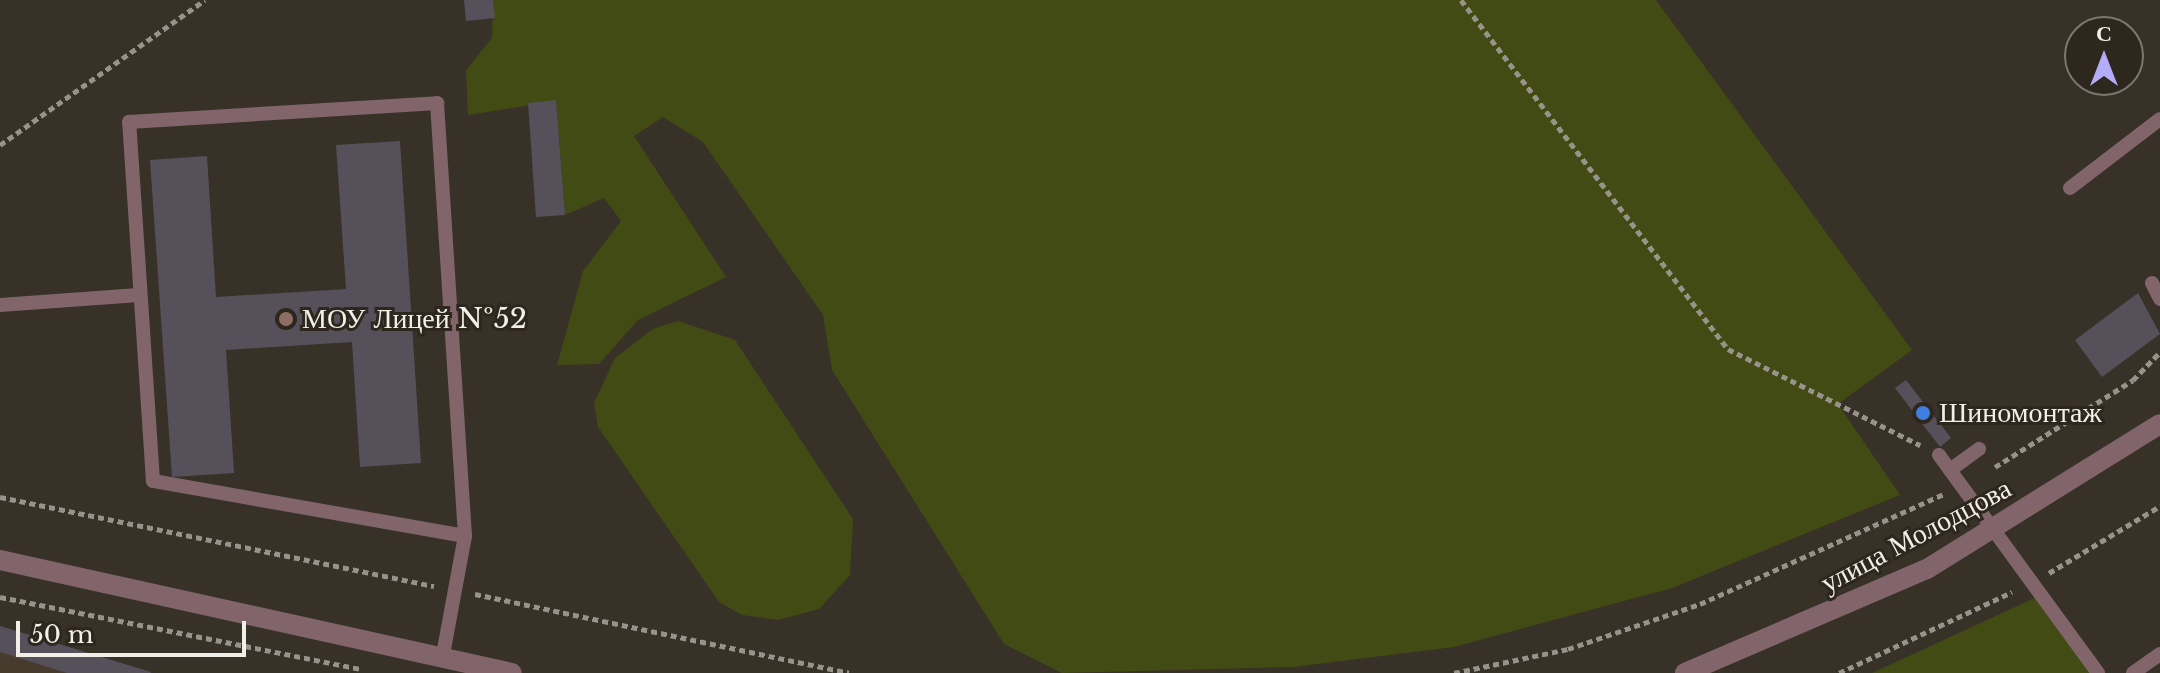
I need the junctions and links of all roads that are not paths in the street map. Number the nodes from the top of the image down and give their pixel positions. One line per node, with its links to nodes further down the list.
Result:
1 (2160, 119): 2 (lane)
2 (2070, 188)
3 (2152, 283): 5 (lane)
4 (139, 295): 6 (lane); 12 (lane); 12 (lane)
5 (2160, 299)
6 (0, 305)
7 (2160, 424): 11 (street, улица Молодцова)
8 (1979, 449): 10 (lane)
9 (1939, 455): 10 (lane)
10 (1950, 470): 11 (lane)
11 (1993, 529): 17 (street, улица Молодцова); 18 (lane)
12 (465, 536): 15 (lane)
13 (0, 560): 15 (street)
14 (2160, 654): 19 (lane)
15 (442, 660): 16 (street)
16 (512, 673)
17 (1685, 673)
18 (2098, 673)
19 (2133, 673)

